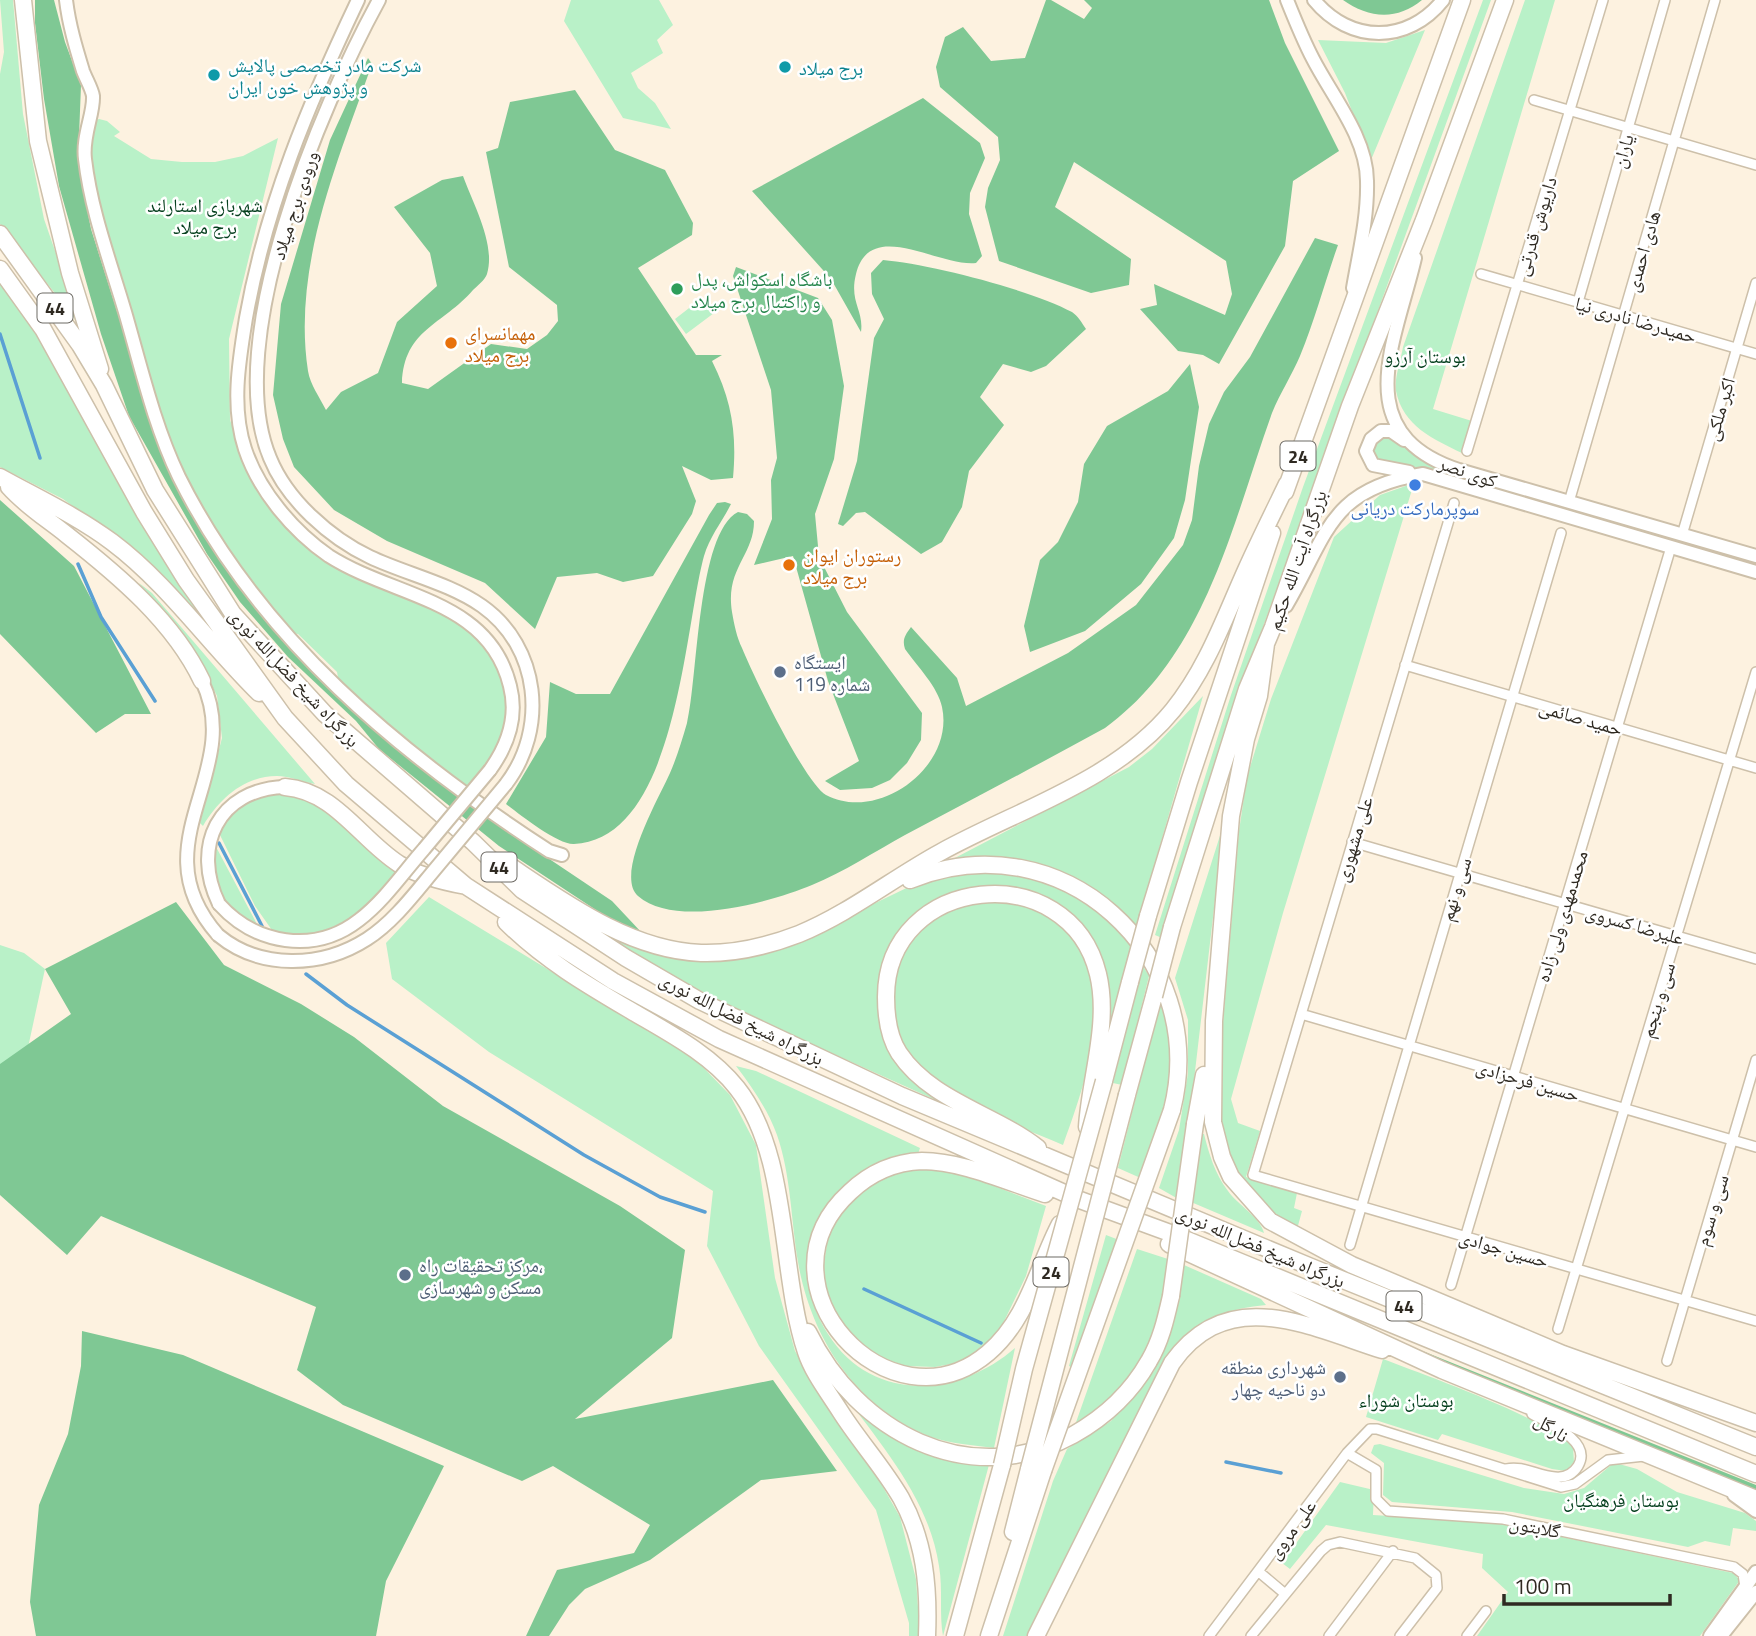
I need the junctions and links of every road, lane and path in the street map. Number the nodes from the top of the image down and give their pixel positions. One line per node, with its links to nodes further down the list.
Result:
1 (23, 0): 29 (highway)
2 (65, 0): 57 (street)
3 (358, 0): 42 (street)
4 (379, 0): 40 (street, ورودی برج میلاد)
5 (1287, 0): 26 (street)
6 (1314, 0): 7 (street)
7 (1443, 0)
8 (1462, 0): 26 (highway, بزرگراه آیت الله حکیم / 24)
9 (1504, 0): 18 (highway, بزرگراه آیت الله حکیم / 24)
10 (1603, 0): 14 (street, داریوش قدرتی)
11 (1665, 0): 15 (street, یاران)
12 (1716, 0): 16 (street, هادی احمدی)
13 (1534, 100): 14 (street)
14 (1569, 111): 15 (street); 23 (street, داریوش قدرتی)
15 (1628, 128): 16 (street); 24 (street, یاران)
16 (1674, 141): 17 (street); 25 (street, هادی احمدی)
17 (1756, 165)
18 (1424, 220): 30 (street, کوی نصر); 44 (highway, بزرگراه آیت الله حکیم / 24)
19 (0, 234): 29 (highway, بزرگراه شیخ فضل‌الله نوری / 44)
20 (0, 269): 50 (highway, بزرگراه شیخ فضل‌الله نوری / 44)
21 (1481, 274): 23 (street, حمیدرضا نادری نیا)
22 (1756, 282): 27 (street, اکبر ملکی)
23 (1517, 285): 24 (street, حمیدرضا نادری نیا); 31 (street, داریوش قدرتی)
24 (1578, 302): 25 (street, حمیدرضا نادری نیا)
25 (1624, 316): 27 (street, حمیدرضا نادری نیا); 35 (street, هادی احمدی)
26 (1348, 324): 34 (highway, بزرگراه آیت الله حکیم / 24)
27 (1737, 348): 28 (street, حمیدرضا نادری نیا); 38 (street, اکبر ملکی)
28 (1756, 354)
29 (104, 385): 55 (highway, بزرگراه شیخ فضل‌الله نوری / 44)
30 (1420, 451): 32 (street); 35 (street, کوی نصر)
31 (1467, 451)
32 (1423, 474): 39 (street, کوی نصر); 44 (street, کوی نصر)
33 (0, 477): 48 (highway); 50 (highway)
34 (1287, 484): 60 (highway); 72 (highway, بزرگراه آیت الله حکیم / 24, bridge)
35 (1569, 502): 38 (street, کوی نصر)
36 (1454, 503): 46 (street, علی مشهوری)
37 (1561, 533): 49 (street, سی و نهم)
38 (1682, 535): 41 (street, کوی نصر)
39 (1671, 547): 43 (street, کوی نصر); 51 (street, محمدمهدی ولی زاده)
40 (360, 551): 42 (street); 48 (street, ورودی برج میلاد, bridge)
41 (1756, 556)
42 (350, 568): 54 (street, bridge)
43 (1756, 572)
44 (1273, 627): 45 (highway, بزرگراه آیت الله حکیم / 24)
45 (1266, 644): 66 (highway); 97 (highway, بزرگراه آیت الله حکیم / 24, bridge)
46 (1405, 665): 49 (street, حمید صائمی); 56 (street, علی مشهوری)
47 (1756, 672): 52 (street, سی و پنجم)
48 (202, 681)
49 (1513, 697): 51 (street, حمید صائمی); 58 (street, سی و نهم)
50 (285, 718): 59 (highway, بزرگراه شیخ فضل‌الله نوری / 44)
51 (1617, 727): 52 (street, حمید صائمی); 62 (street, محمدمهدی ولی زاده)
52 (1729, 760): 53 (street, حمید صائمی); 63 (street, سی و پنجم)
53 (1756, 768)
54 (285, 787): 59 (highway)
55 (473, 842): 60 (highway); 74 (highway, بزرگراه شیخ فضل‌الله نوری / 44)
56 (1352, 842): 58 (street, علیرضا کسروی); 65 (street, علی مشهوری)
57 (562, 855)
58 (1460, 874): 62 (street, علیرضا کسروی); 67 (street, سی و نهم)
59 (466, 886): 61 (highway, بزرگراه شیخ فضل‌الله نوری / 44)
60 (869, 897): 97 (highway, bridge)
61 (485, 901): 76 (highway, بزرگراه شیخ فضل‌الله نوری / 44); 85 (highway)
62 (1565, 904): 63 (street, علیرضا کسروی); 69 (street, محمدمهدی ولی زاده)
63 (1676, 936): 64 (street, علیرضا کسروی); 70 (street, سی و پنجم)
64 (1756, 959)
65 (1301, 1014): 67 (street, حسین فرحزادی); 75 (street, علی مشهوری)
66 (1214, 1021): 85 (highway, bridge); 91 (highway)
67 (1409, 1045): 69 (street, حسین فرحزادی); 77 (street, سی و نهم)
68 (1756, 1060): 71 (street, سی و سوم)
69 (1513, 1076): 70 (street, حسین فرحزادی); 80 (street, محمدمهدی ولی زاده)
70 (1624, 1108): 71 (street, حسین فرحزادی); 82 (street, سی و پنجم)
71 (1732, 1140): 73 (street, حسین فرحزادی); 84 (street, سی و سوم)
72 (1086, 1147): 74 (highway); 78 (highway, 24, bridge)
73 (1756, 1147)
74 (1054, 1160): 93 (highway, بزرگراه شیخ فضل‌الله نوری / 44)
75 (1253, 1175): 77 (street, حسین جوادی)
76 (1080, 1200): 78 (highway); 79 (highway, بزرگراه شیخ فضل‌الله نوری / 44)
77 (1361, 1206): 80 (street, حسین جوادی); 81 (street, سی و نهم)
78 (1067, 1213): 109 (highway, 24, bridge)
79 (1145, 1226): 89 (highway); 98 (highway, بزرگراه شیخ فضل‌الله نوری / 44)
80 (1465, 1237): 82 (street, حسین جوادی); 83 (street, محمدمهدی ولی زاده)
81 (1350, 1245)
82 (1576, 1269): 84 (street, حسین جوادی); 87 (street, سی و پنجم)
83 (1451, 1285)
84 (1684, 1300): 86 (street, حسین جوادی); 88 (street, سی و سوم)
85 (794, 1304): 108 (highway)
86 (1756, 1321)
87 (1558, 1329)
88 (1667, 1361)
89 (1442, 1370): 90 (highway); 111 (highway)
90 (1514, 1401): 95 (highway); 96 (street, نارگل)
91 (1756, 1423)
92 (1377, 1429): 94 (street, علی مروی); 96 (street, نارگل)
93 (1756, 1447)
94 (1347, 1452): 103 (street, علی مروی); 105 (street, گلابتون)
95 (1652, 1455): 96 (street, نارگل); 99 (highway)
96 (1506, 1469)
97 (1036, 1470): 110 (highway)
98 (1756, 1474)
99 (1722, 1488): 100 (highway); 101 (street)
100 (1756, 1499)
101 (1756, 1511)
102 (1393, 1551): 106 (street); 114 (street); 115 (street)
103 (1259, 1572): 106 (street); 112 (street, علی مروی)
104 (1756, 1572): 105 (street)
105 (1750, 1590): 117 (street); 118 (street)
106 (1284, 1593): 113 (street)
107 (1486, 1611): 116 (street)
108 (927, 1636)
109 (955, 1636)
110 (987, 1636)
111 (1036, 1636)
112 (1209, 1636)
113 (1251, 1636)
114 (1329, 1636)
115 (1399, 1636)
116 (1467, 1636)
117 (1710, 1636)
118 (1721, 1636)

